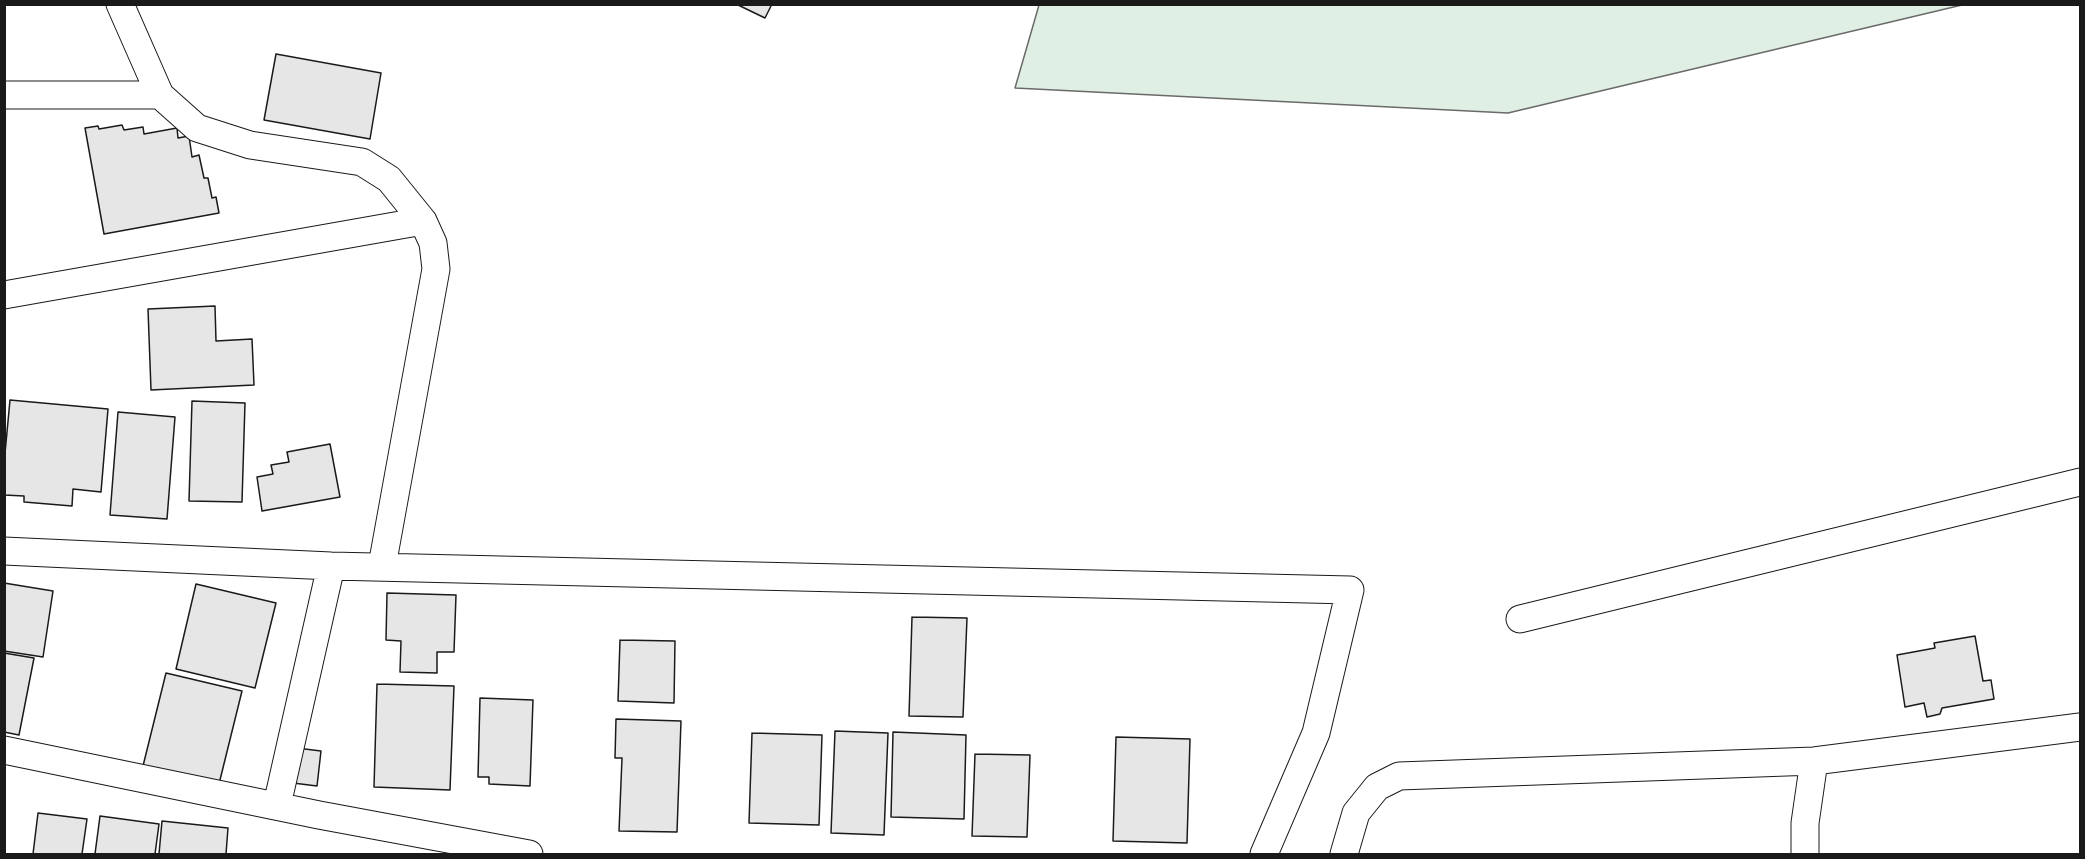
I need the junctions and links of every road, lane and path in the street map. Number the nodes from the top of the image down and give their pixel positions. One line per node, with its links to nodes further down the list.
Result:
1 (120, 4): 3 (street)
2 (4, 95): 3 (street)
3 (160, 95): 4 (street)
4 (423, 222): 5 (street); 9 (street)
5 (4, 295)
6 (2080, 482): 10 (street)
7 (4, 551): 8 (street)
8 (331, 566): 9 (street); 14 (street)
9 (382, 567): 16 (street)
10 (1520, 619)
11 (2080, 727): 13 (street)
12 (4, 750): 14 (street)
13 (1814, 761): 17 (street); 18 (street)
14 (277, 805): 15 (street)
15 (529, 855)
16 (1264, 855)
17 (1344, 855)
18 (1805, 855)

